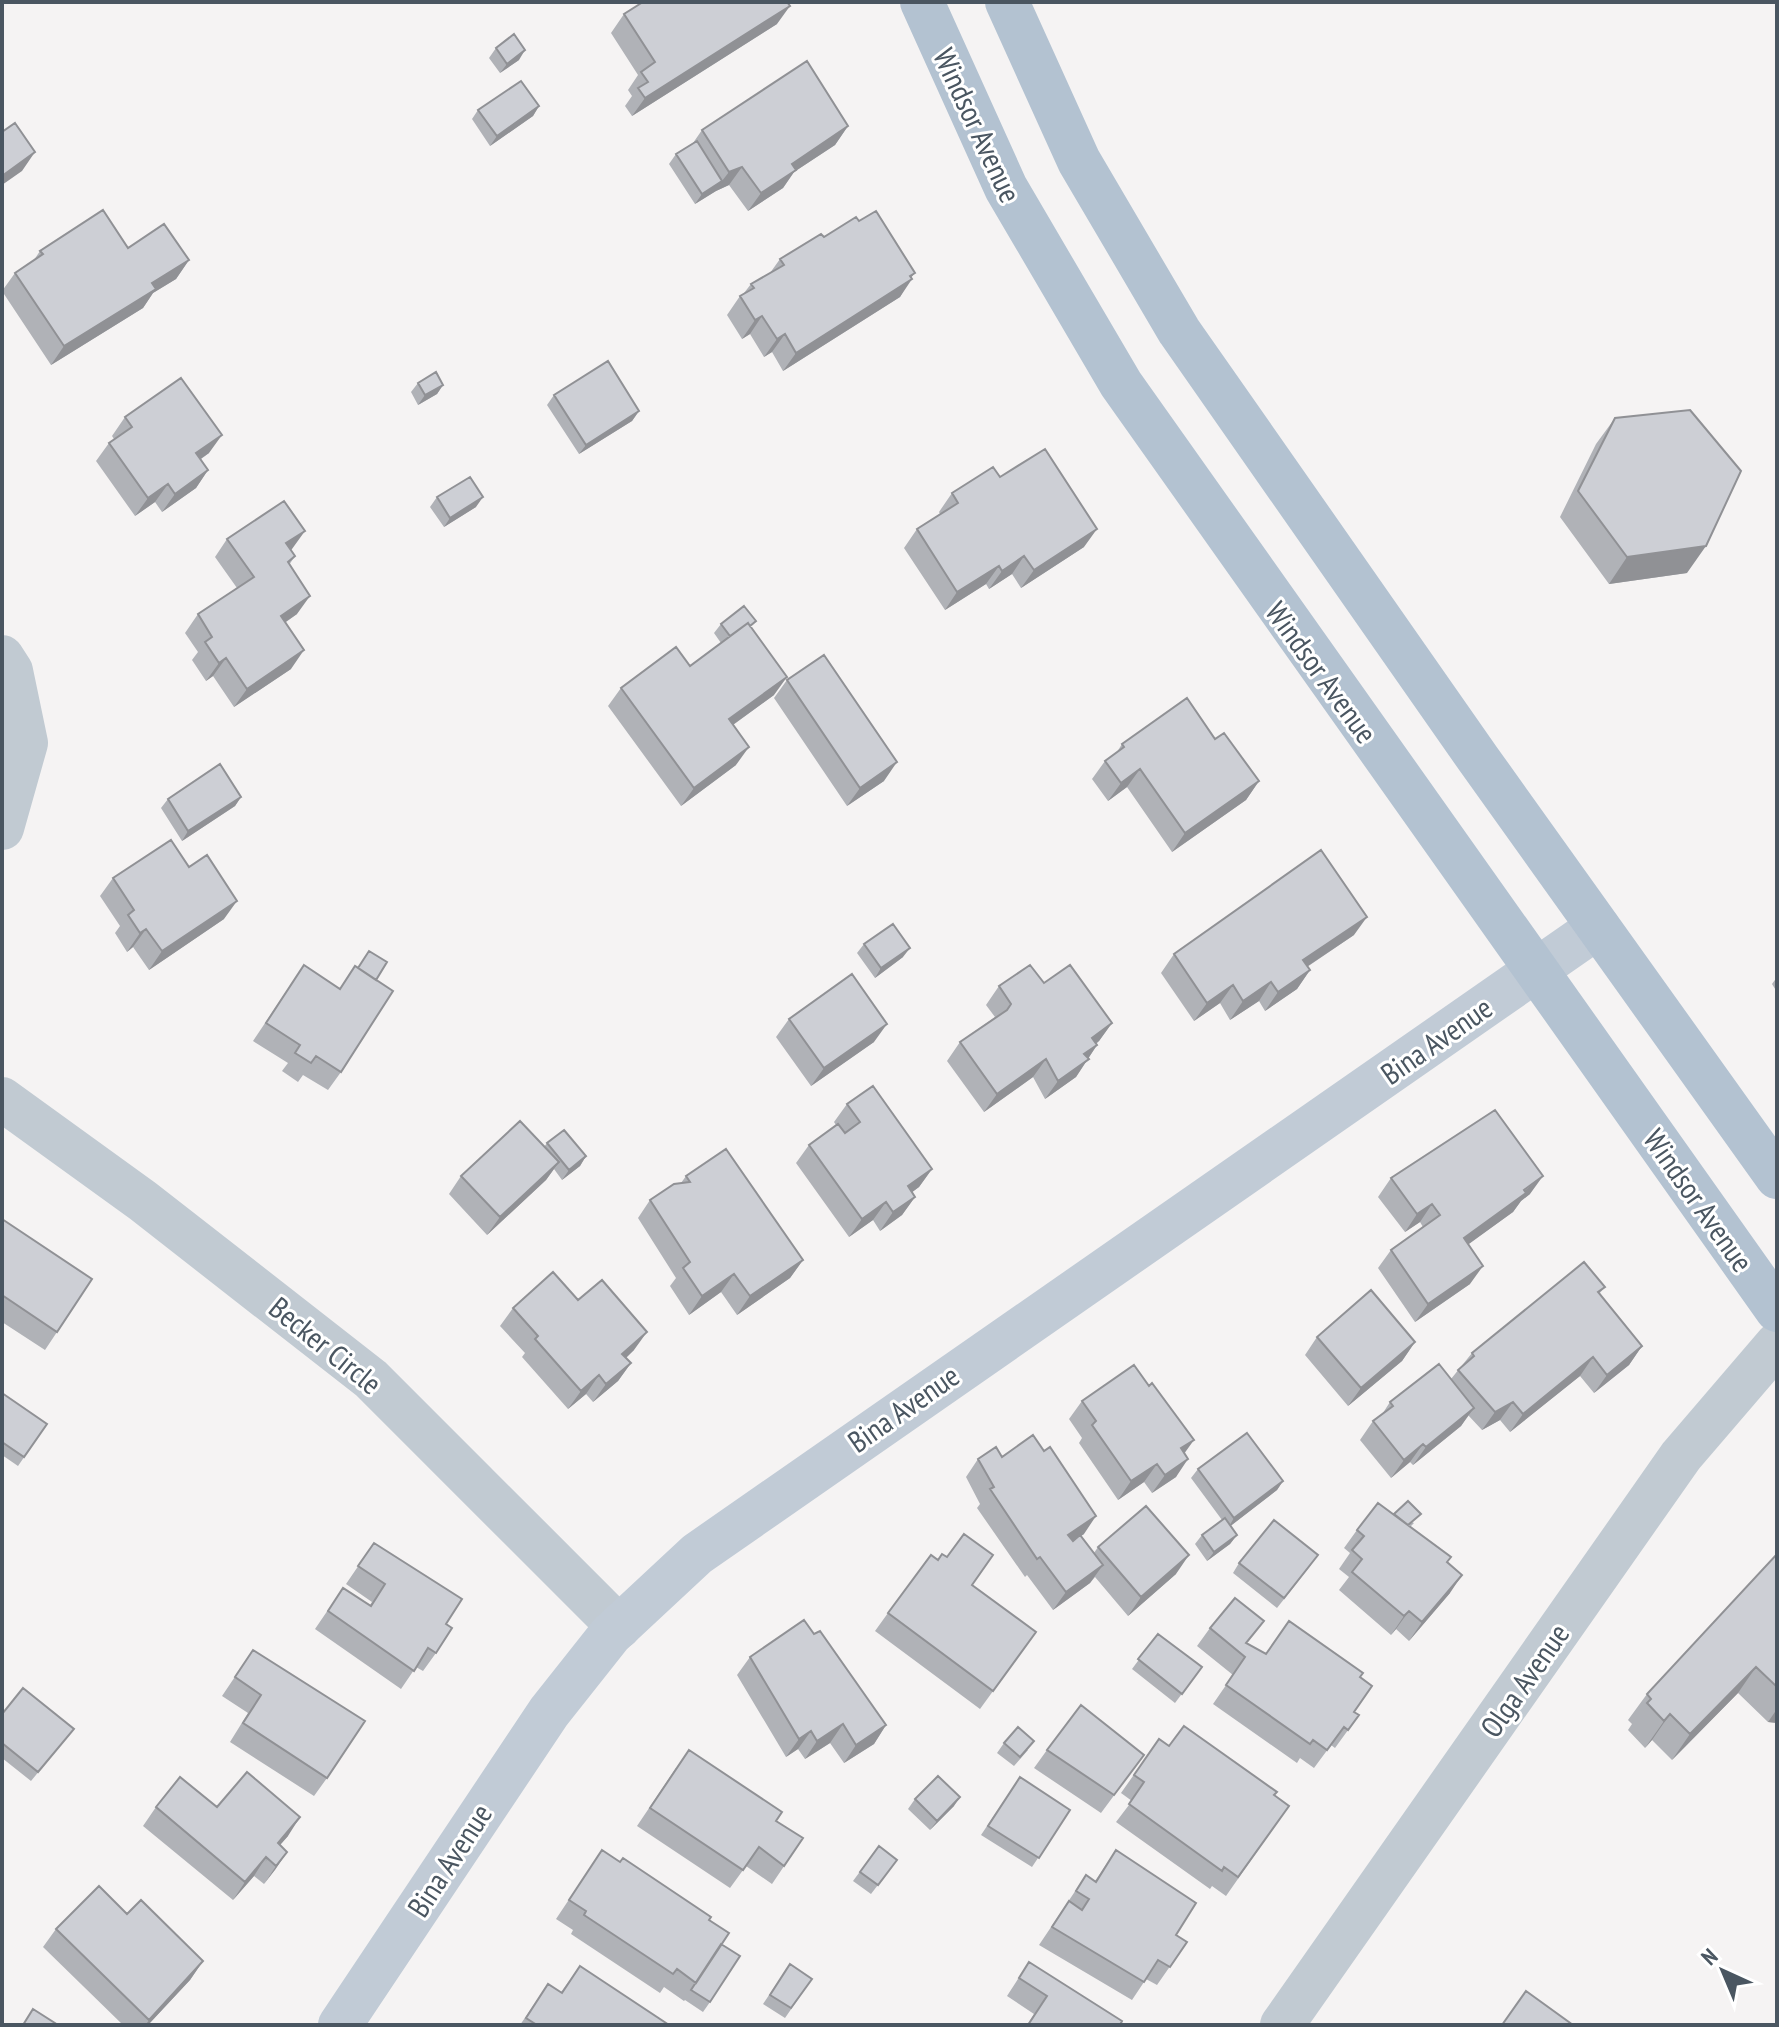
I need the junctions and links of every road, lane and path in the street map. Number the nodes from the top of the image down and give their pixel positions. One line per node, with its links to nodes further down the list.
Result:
1 (922, 2): 6 (main road, Windsor Avenue)
2 (1007, 2): 5 (main road)
3 (2, 657): 4 (street)
4 (2, 828)
5 (1598, 927): 6 (street, Bina Avenue); 8 (main road)
6 (1535, 970): 9 (main road, Windsor Avenue); 11 (street, Bina Avenue)
7 (2, 1099): 11 (street, Becker Circle)
8 (1777, 1177)
9 (1777, 1310)
10 (1777, 1344): 13 (street, Olga Avenue)
11 (619, 1627): 12 (street, Bina Avenue)
12 (340, 2025)
13 (1282, 2025)

